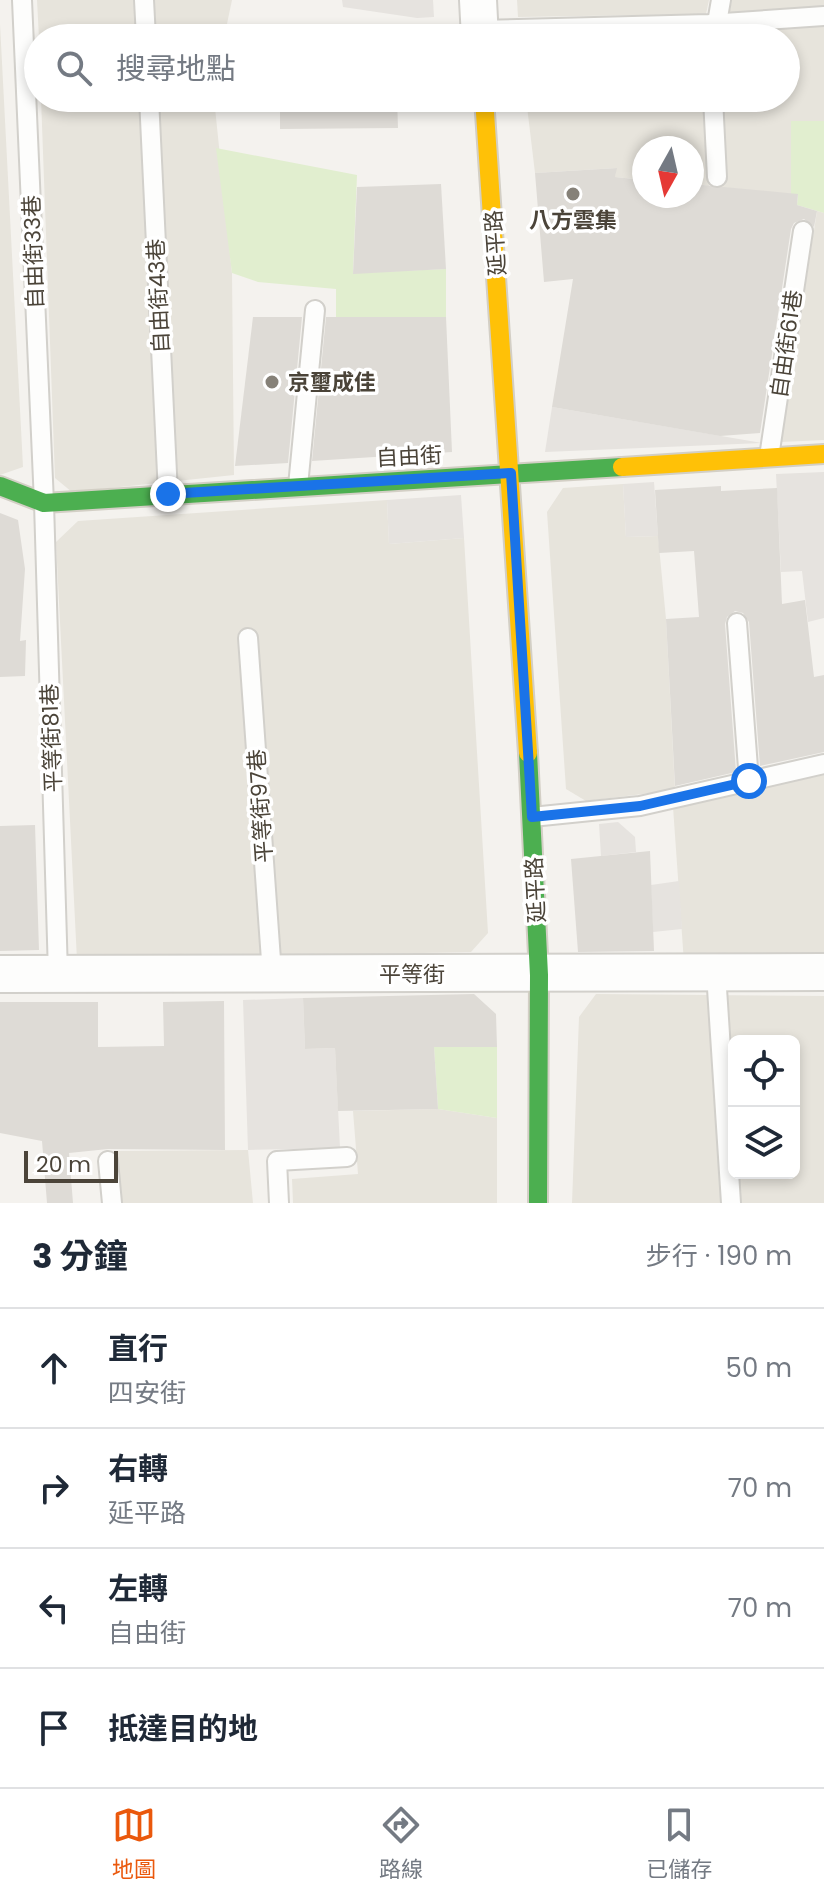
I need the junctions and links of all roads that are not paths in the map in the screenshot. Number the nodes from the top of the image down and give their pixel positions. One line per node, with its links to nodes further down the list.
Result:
1 (22, 0): 10 (lane, 自由街33巷)
2 (144, 0): 6 (lane)
3 (721, 0): 8 (lane)
4 (824, 16): 9 (lane)
5 (479, 23): 7 (lane)
6 (145, 24)
7 (526, 24)
8 (713, 24)
9 (749, 24)
10 (24, 46)
11 (27, 112): 24 (lane, 自由街33巷)
12 (150, 112): 23 (lane, 自由街43巷)
13 (485, 112): 20 (street, 延平路)
14 (714, 112): 15 (lane)
15 (717, 177)
16 (803, 231): 19 (lane, 自由街61巷)
17 (315, 310): 22 (lane)
18 (824, 454): 19 (street, 自由街)
19 (769, 457): 20 (street, 自由街)
20 (511, 473): 22 (street, 自由街); 29 (street, 延平路)
21 (0, 486): 24 (street, 自由街)
22 (298, 486): 23 (street, 自由街)
23 (168, 494): 24 (street, 自由街)
24 (44, 503): 33 (lane, 平等街81巷)
25 (737, 623): 28 (lane)
26 (248, 638): 34 (lane, 平等街97巷)
27 (824, 764): 28 (lane)
28 (749, 781): 29 (lane)
29 (532, 817): 35 (street, 延平路)
30 (824, 972): 31 (street, 平等街)
31 (716, 973): 35 (street, 平等街); 41 (lane)
32 (0, 974): 33 (street, 平等街)
33 (58, 974): 34 (street, 平等街)
34 (272, 974): 35 (street, 平等街)
35 (539, 975): 40 (street, 延平路)
36 (347, 1157): 39 (lane)
37 (108, 1161): 38 (lane)
38 (112, 1203)
39 (279, 1203)
40 (538, 1203)
41 (731, 1203)

